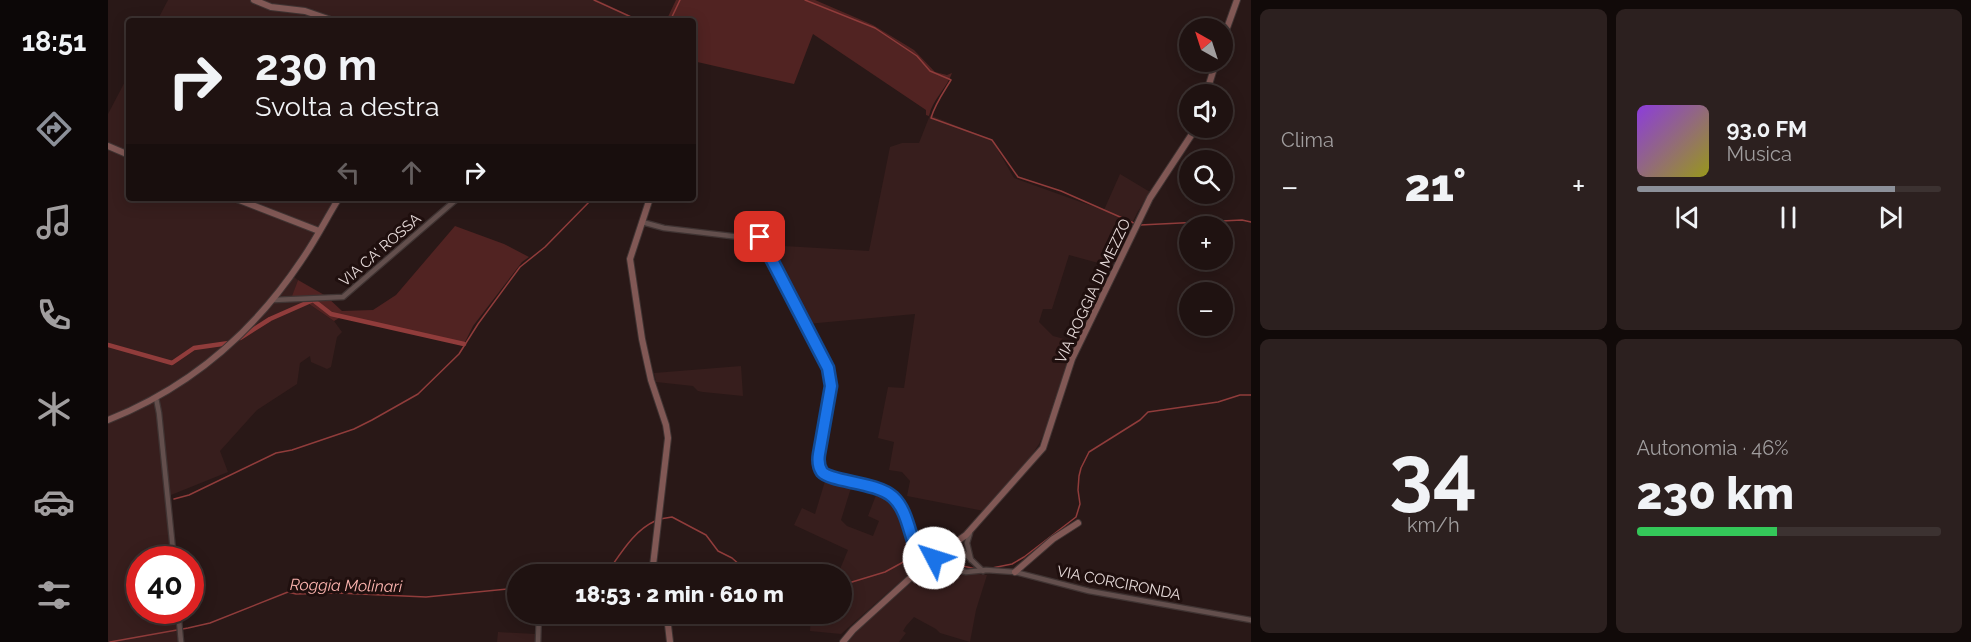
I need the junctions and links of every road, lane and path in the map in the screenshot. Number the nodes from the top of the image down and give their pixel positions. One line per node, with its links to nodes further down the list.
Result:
1 (254, 0): 3 (street)
2 (1237, 0): 4 (street)
3 (325, 18)
4 (1231, 18)
5 (1189, 138): 18 (street, VIA ROGGIA DI MEZZO)
6 (108, 146): 7 (street)
7 (126, 154)
8 (253, 201): 13 (street)
9 (337, 201): 13 (street)
10 (455, 201): 14 (street, VIA CA' ROSSA)
11 (649, 201): 12 (street)
12 (642, 222): 21 (street); 23 (street)
13 (319, 231): 14 (street)
14 (273, 300): 15 (street)
15 (156, 398): 16 (street); 20 (street)
16 (108, 420)
17 (1078, 523): 26 (street)
18 (972, 529): 19 (street, VIA ROGGIA DI MEZZO); 22 (street)
19 (958, 541): 21 (street, VIA ROGGIA DI MEZZO); 22 (street)
20 (173, 546)
21 (934, 558): 22 (street); 34 (street, VIA ROGGIA DI MEZZO)
22 (971, 560): 25 (street)
23 (653, 564)
24 (939, 566): 25 (street, VIA CORCIRONDA)
25 (983, 571): 26 (street, VIA CORCIRONDA)
26 (1015, 572): 27 (street, VIA CORCIRONDA)
27 (1251, 620)
28 (180, 624): 31 (street)
29 (538, 624): 32 (street)
30 (668, 624): 33 (street)
31 (182, 642)
32 (538, 642)
33 (670, 642)
34 (843, 642)

